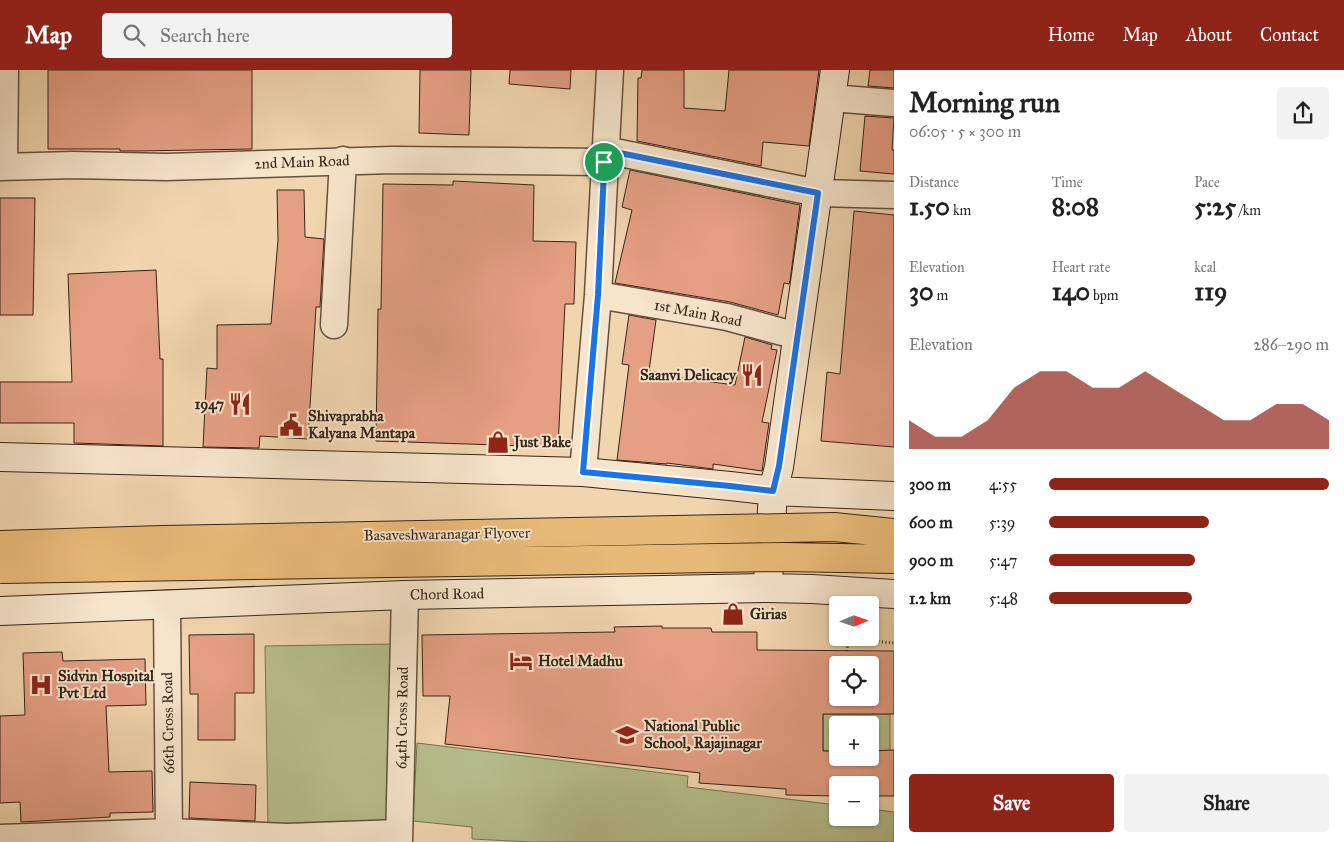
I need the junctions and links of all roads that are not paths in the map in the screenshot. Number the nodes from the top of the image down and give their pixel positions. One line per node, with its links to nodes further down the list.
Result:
1 (5, 70): 8 (street)
2 (610, 70): 6 (street)
3 (835, 70): 4 (street)
4 (831, 98): 5 (street); 9 (street)
5 (894, 103)
6 (605, 156): 7 (street, 2nd Main Road); 9 (street, 2nd Main Road); 11 (street)
7 (343, 160): 8 (street, 2nd Main Road); 12 (street)
8 (2, 167)
9 (818, 193): 10 (street, 2nd Main Road); 13 (street)
10 (894, 195)
11 (598, 295): 13 (street, 1st Main Road); 15 (street)
12 (334, 325)
13 (798, 336): 16 (street)
14 (0, 457): 15 (street)
15 (583, 472): 16 (street)
16 (773, 491): 17 (street); 22 (street)
17 (894, 496)
18 (894, 532): 19 (main road, Basaveshwaranagar Flyover, bridge)
19 (0, 545)
20 (894, 559): 21 (main road, Basaveshwaranagar Flyover, bridge)
21 (0, 569)
22 (767, 588): 23 (street, Chord Road); 24 (street, Chord Road)
23 (894, 594)
24 (405, 595): 25 (street, Chord Road); 29 (street, 64th Cross Road)
25 (167, 604): 26 (street, Chord Road); 27 (street, 66th Cross Road)
26 (0, 611)
27 (169, 837): 28 (street); 30 (street)
28 (0, 838)
29 (399, 838): 30 (street)
30 (287, 839)

